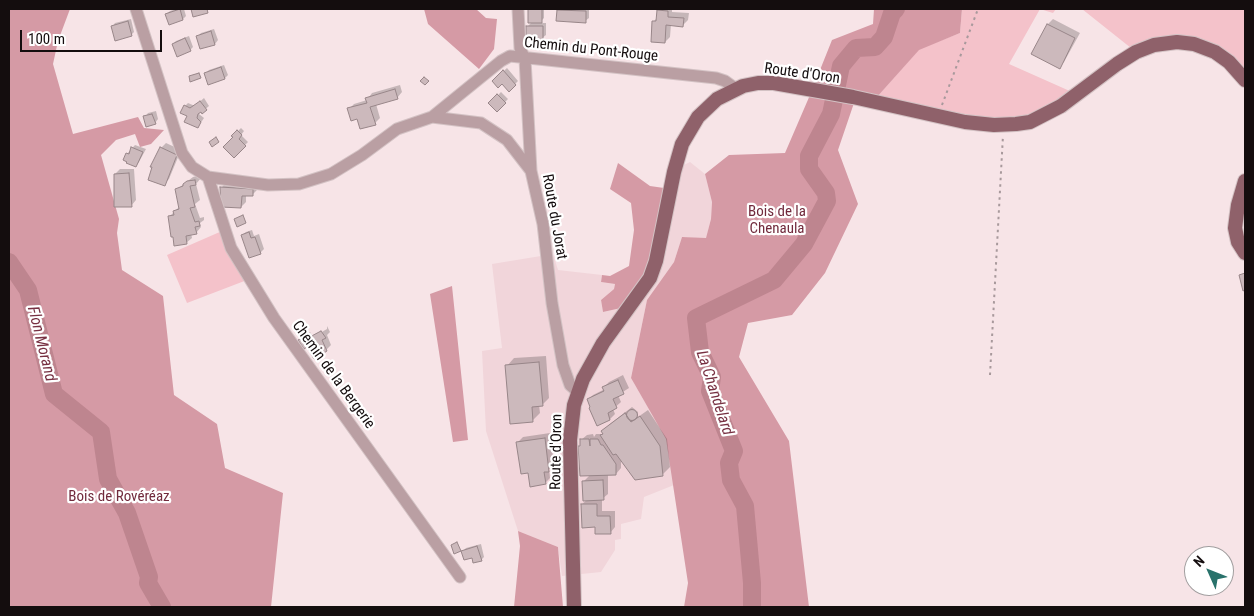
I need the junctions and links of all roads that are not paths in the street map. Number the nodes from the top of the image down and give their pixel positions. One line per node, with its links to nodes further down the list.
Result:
1 (136, 9): 8 (street, Route du Jorat)
2 (518, 9): 3 (street)
3 (525, 58): 5 (street, Chemin du Pont-Rouge); 6 (street, Chemin du Pont-Rouge); 7 (street)
4 (1245, 80): 5 (main road, Route d'Oron)
5 (736, 89): 11 (main road, Route d'Oron)
6 (432, 117): 7 (street, Route du Jorat); 8 (street, Route du Jorat)
7 (531, 171): 11 (street, Route du Jorat)
8 (208, 177): 12 (street, Chemin de la Bergerie)
9 (1245, 181): 10 (main road)
10 (1245, 253)
11 (578, 392): 13 (main road, Route d'Oron)
12 (460, 576)
13 (574, 607)

